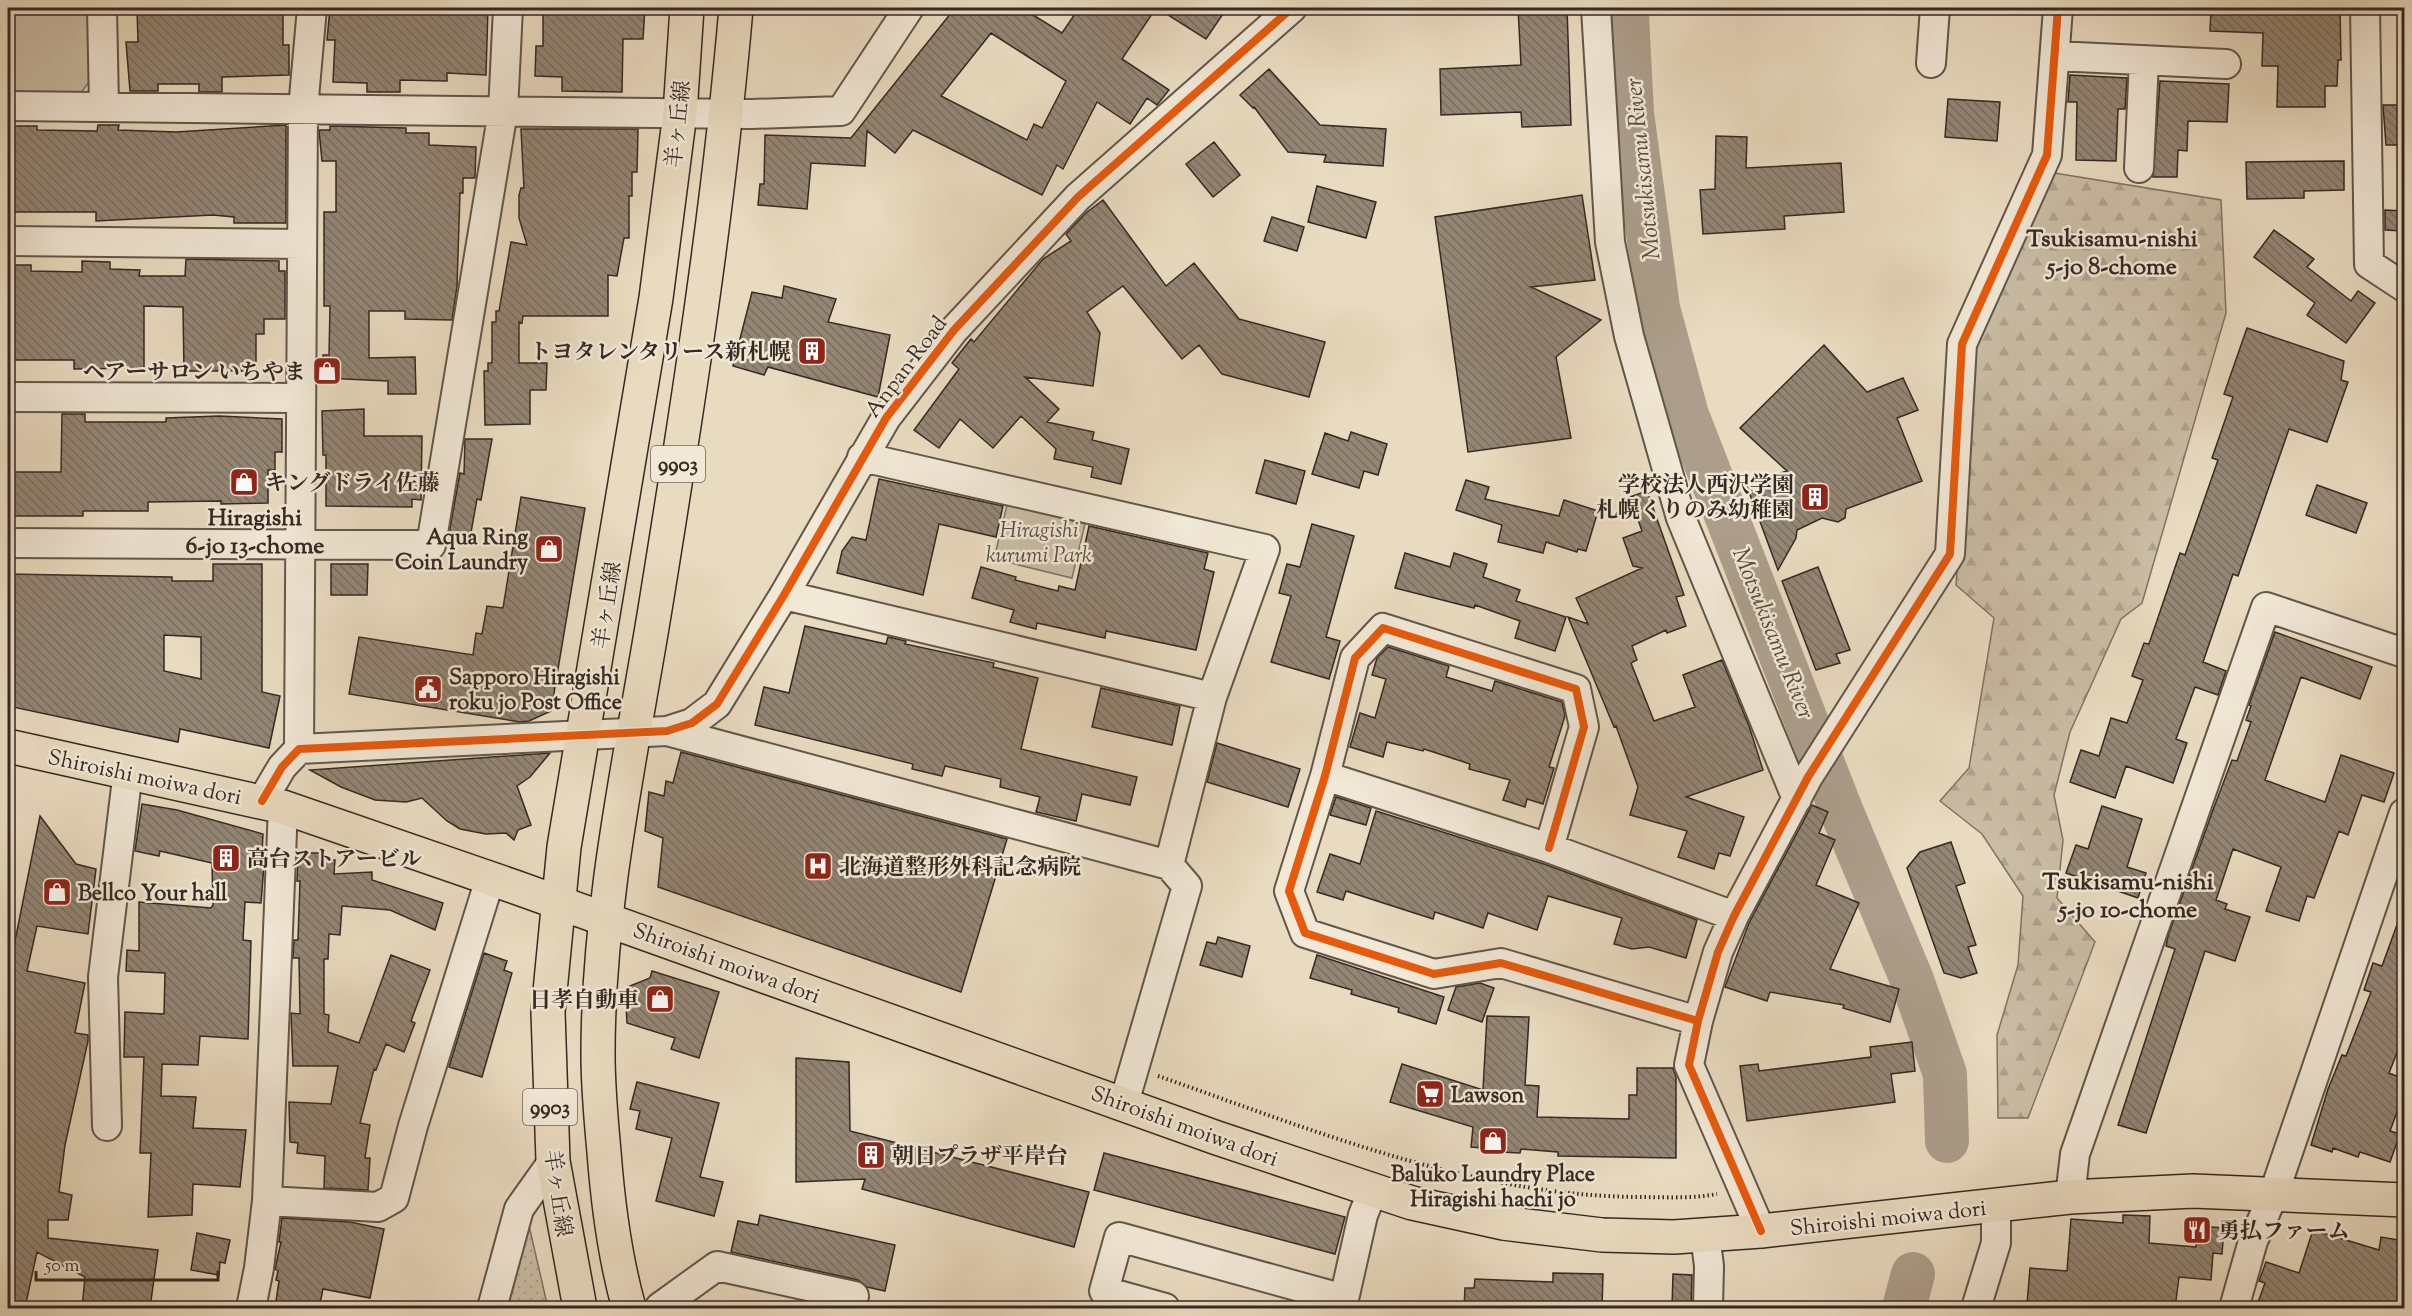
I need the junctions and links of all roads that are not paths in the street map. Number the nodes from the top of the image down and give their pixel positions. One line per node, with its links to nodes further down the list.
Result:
1 (102, 8): 17 (street)
2 (312, 8): 18 (street)
3 (508, 8): 19 (street)
4 (687, 8): 21 (main road, 羊ヶ丘線 / 9903)
5 (736, 8): 20 (main road, 羊ヶ丘線 / 9903)
6 (909, 8): 20 (street)
7 (1292, 8): 28 (street, Anpan Road)
8 (1596, 8): 41 (street)
9 (1935, 8): 14 (street)
10 (2058, 8): 12 (street)
11 (2365, 8): 25 (street)
12 (2055, 56): 13 (street); 41 (street)
13 (2144, 60): 15 (street); 22 (street)
14 (1931, 63)
15 (2226, 64)
16 (8, 106): 17 (street)
17 (104, 106): 18 (street)
18 (303, 109): 19 (street); 24 (street)
19 (503, 111): 21 (street); 30 (street)
20 (727, 112): 21 (street); 34 (main road, 羊ヶ丘線 / 9903)
21 (680, 113): 36 (main road, 羊ヶ丘線 / 9903)
22 (2139, 168)
23 (8, 241): 24 (street)
24 (302, 244): 27 (street)
25 (2404, 287)
26 (8, 397): 27 (street)
27 (300, 398): 30 (street)
28 (862, 458): 31 (street, Anpan Road); 33 (street)
29 (8, 543): 30 (street)
30 (298, 545): 38 (street)
31 (784, 596): 33 (street); 35 (street, Anpan Road)
32 (2404, 653): 56 (street)
33 (1212, 697): 45 (street)
34 (634, 731): 35 (street, Anpan Road); 36 (street, Anpan Road); 49 (main road, 羊ヶ丘線 / 9903)
35 (667, 731): 45 (street)
36 (584, 734): 38 (street, Anpan Road); 47 (main road, 羊ヶ丘線 / 9903)
37 (8, 746): 39 (main road, Shiroishi moiwa dori)
38 (299, 749): 42 (street)
39 (128, 771): 42 (main road, Shiroishi moiwa dori); 52 (street)
40 (1325, 776): 44 (street); 44 (street); 50 (street)
41 (1802, 788): 48 (street)
42 (272, 804): 46 (main road, Shiroishi moiwa dori); 58 (street)
43 (2404, 813): 55 (street)
44 (1549, 848): 48 (street)
45 (1168, 865): 51 (street)
46 (490, 879): 47 (main road, Shiroishi moiwa dori); 58 (street)
47 (557, 903): 49 (main road, Shiroishi moiwa dori); 53 (main road, 羊ヶ丘線 / 9903)
48 (1734, 916): 50 (street)
49 (606, 919): 51 (main road, Shiroishi moiwa dori); 67 (main road, 羊ヶ丘線 / 9903)
50 (1698, 1021): 60 (street)
51 (1124, 1103): 54 (main road, Shiroishi moiwa dori)
52 (107, 1126)
53 (553, 1161): 65 (street); 66 (main road, 羊ヶ丘線 / 9903)
54 (1372, 1190): 61 (main road, Shiroishi moiwa dori); 63 (street)
55 (2274, 1193): 56 (main road, Shiroishi moiwa dori); 57 (main road, Shiroishi moiwa dori); 72 (street)
56 (2070, 1197): 59 (main road, Shiroishi moiwa dori)
57 (2404, 1200)
58 (267, 1201): 64 (street)
59 (1996, 1205): 60 (main road, Shiroishi moiwa dori); 71 (street)
60 (1761, 1231): 61 (main road, Shiroishi moiwa dori)
61 (1705, 1235): 70 (street)
62 (854, 1296): 68 (street)
63 (1343, 1304): 69 (street)
64 (251, 1308)
65 (492, 1308)
66 (580, 1308)
67 (629, 1308)
68 (669, 1308)
69 (1165, 1308)
70 (1708, 1308)
71 (1976, 1308)
72 (2234, 1308)

